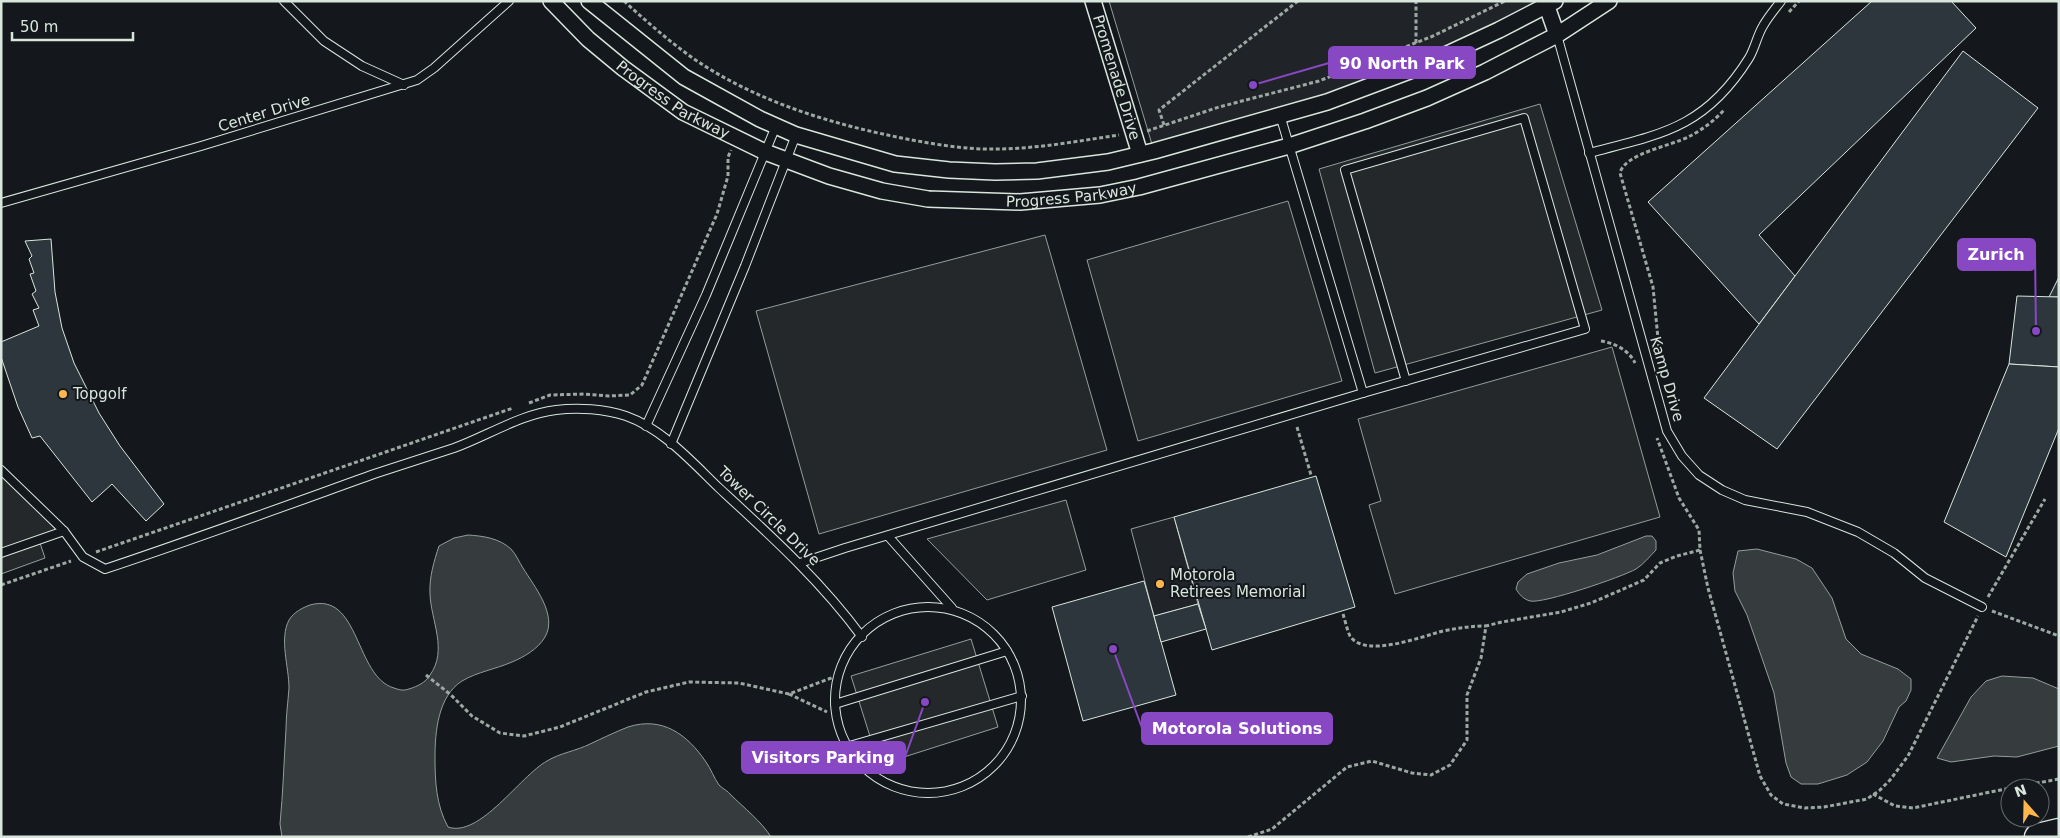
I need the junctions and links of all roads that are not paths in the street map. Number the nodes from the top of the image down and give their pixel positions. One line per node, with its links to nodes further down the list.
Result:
1 (284, 1): 10 (lane)
2 (509, 1): 10 (lane, Center Drive)
3 (550, 1): 15 (street, Progress Parkway)
4 (590, 1): 12 (street, Progress Parkway)
5 (1093, 1): 17 (street, Promenade Drive)
6 (1609, 1): 9 (street, Progress Parkway)
7 (1781, 1): 16 (lane)
8 (1549, 3): 9 (street); 11 (street, Progress Parkway)
9 (1557, 35): 14 (street, Progress Parkway); 16 (lane, Kamp Drive)
10 (404, 85): 19 (lane, Center Drive)
11 (1280, 115): 14 (lane); 17 (street, Progress Parkway)
12 (776, 126): 13 (street, Progress Parkway); 15 (lane)
13 (796, 135): 17 (street, Progress Parkway); 18 (lane)
14 (1289, 146): 18 (street, Progress Parkway); 21 (lane)
15 (765, 152): 18 (street, Progress Parkway); 22 (lane)
16 (1589, 153): 30 (lane, Kamp Drive)
17 (1140, 154)
18 (786, 161): 23 (lane)
19 (1, 203)
20 (1406, 381): 20 (lane); 21 (lane)
21 (1363, 393): 26 (lane)
22 (646, 426): 23 (lane, Tower Circle Drive); 25 (lane, Tower Circle Drive)
23 (671, 444): 28 (lane, Tower Circle Drive)
24 (1, 470): 25 (lane, Tower Circle Drive)
25 (64, 531): 27 (lane)
26 (888, 536): 28 (lane); 29 (lane)
27 (1, 553)
28 (800, 563): 31 (lane, Tower Circle Drive)
29 (952, 608): 31 (lane); 32 (lane)
30 (1982, 608)
31 (862, 637): 34 (lane)
32 (1007, 651): 33 (lane); 34 (lane)
33 (1022, 696): 35 (lane); 35 (lane)
34 (835, 704): 35 (lane)
35 (846, 747)
36 (2059, 832): 37 (highway)
37 (2038, 837)

